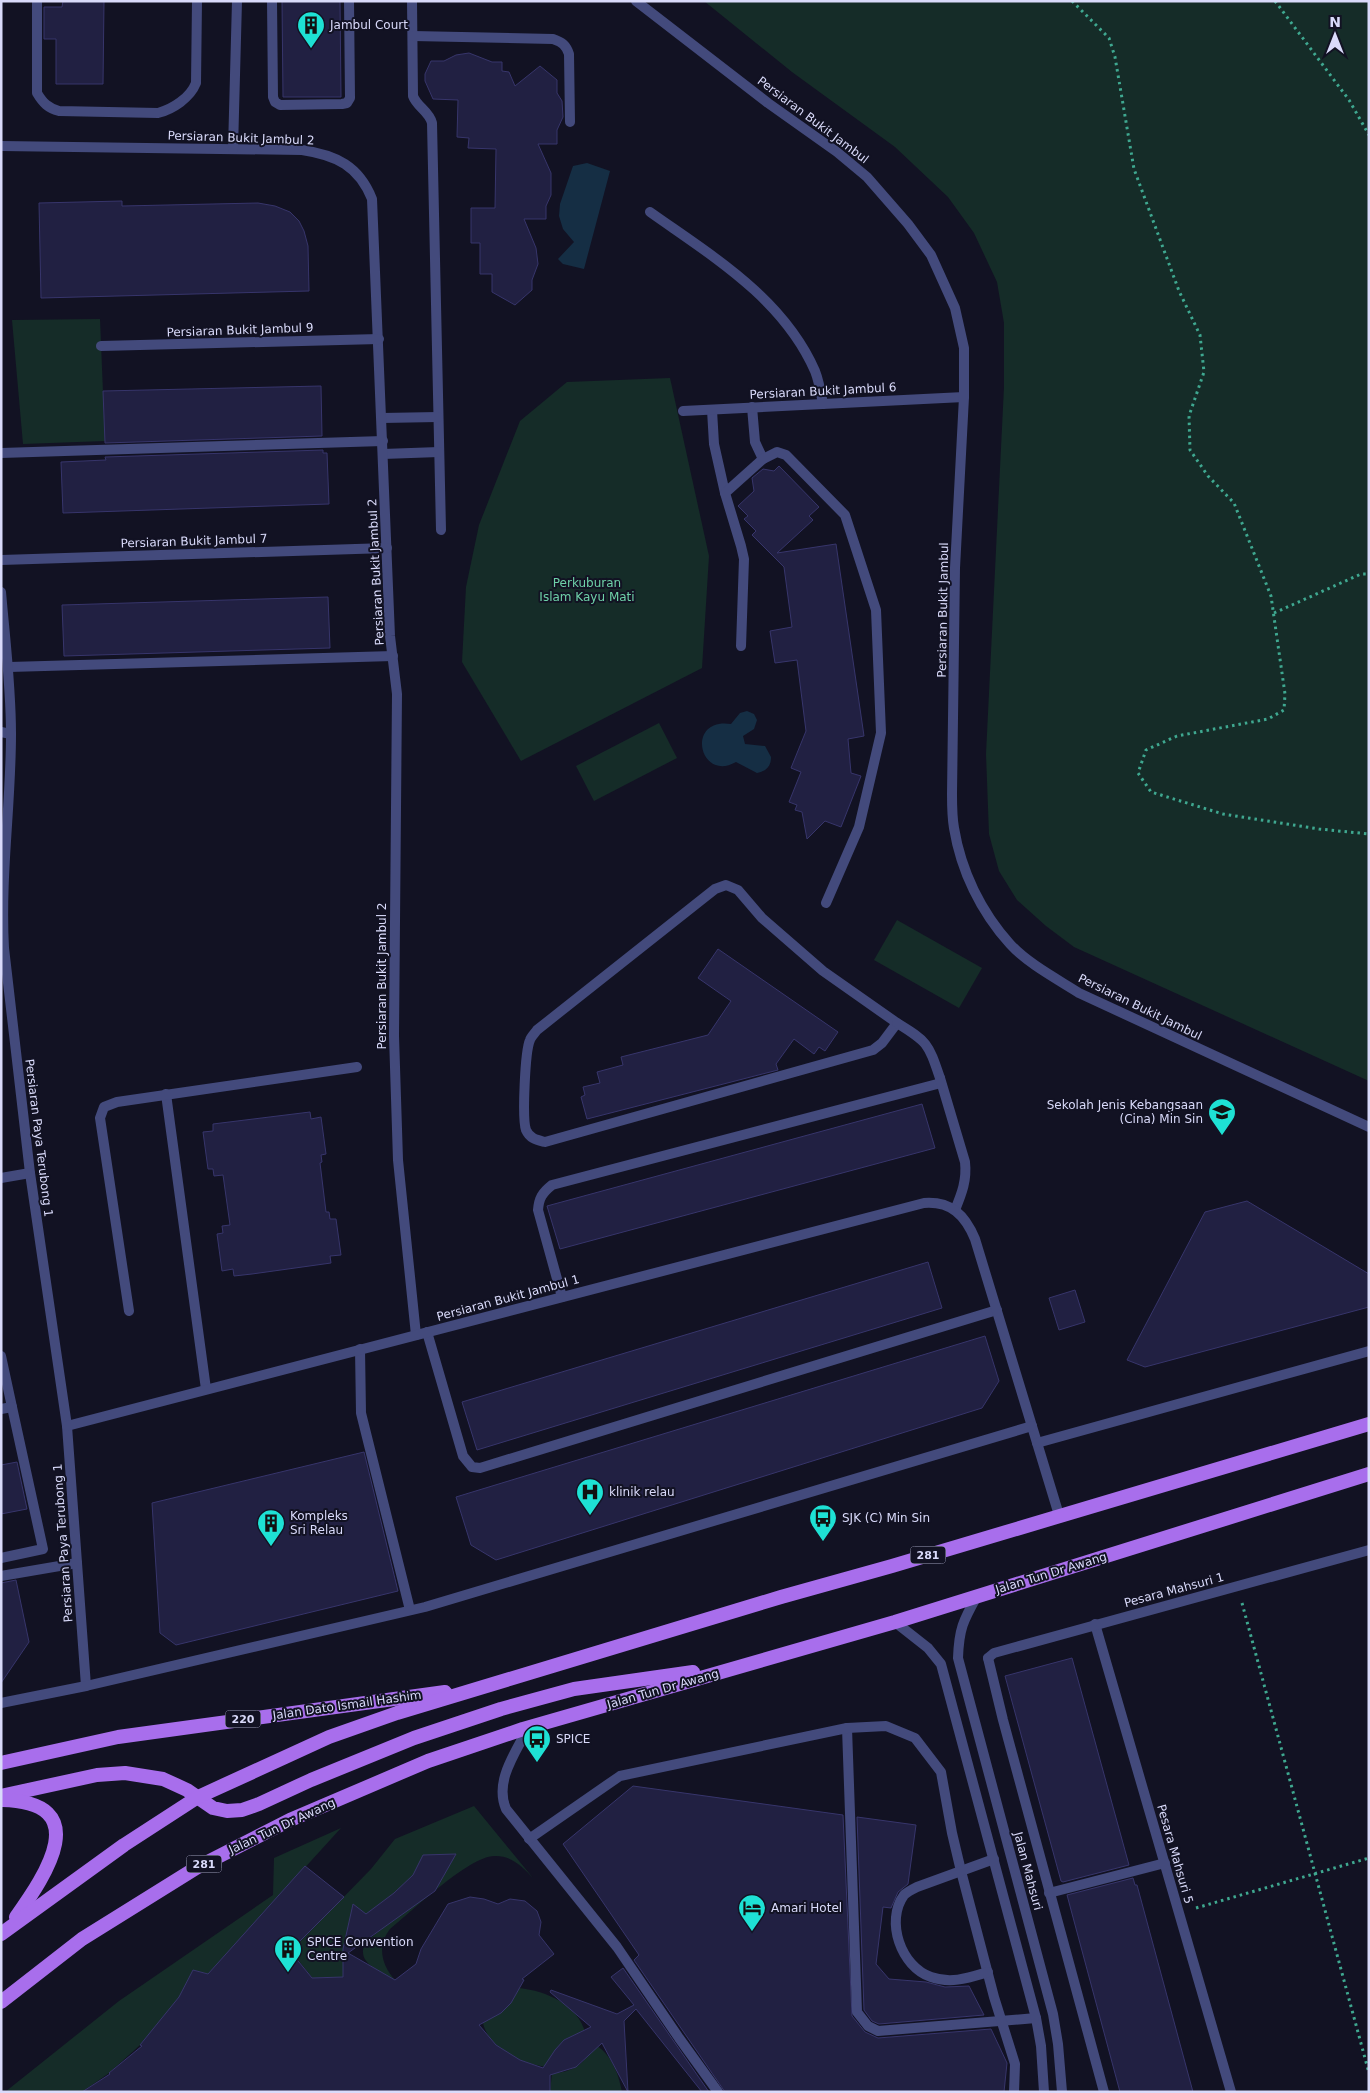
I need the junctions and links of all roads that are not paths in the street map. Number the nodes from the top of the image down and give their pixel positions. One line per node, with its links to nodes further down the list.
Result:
1 (37, 1): 2 (street)
2 (197, 1)
3 (237, 1): 11 (street)
4 (272, 1): 5 (street)
5 (349, 1)
6 (412, 1): 8 (street)
7 (636, 1): 15 (street, Persiaran Bukit Jambul)
8 (412, 36): 9 (street); 20 (street)
9 (570, 122)
10 (1, 146): 11 (street, Persiaran Bukit Jambul 2)
11 (233, 149): 13 (street, Persiaran Bukit Jambul 2)
12 (650, 212): 16 (street)
13 (379, 338): 14 (street, Persiaran Bukit Jambul 9); 21 (street, Persiaran Bukit Jambul 2)
14 (101, 346)
15 (964, 397): 16 (street, Persiaran Bukit Jambul 6); 42 (street, Persiaran Bukit Jambul)
16 (824, 404): 17 (street, Persiaran Bukit Jambul 6)
17 (752, 407): 18 (street, Persiaran Bukit Jambul 6); 26 (street)
18 (712, 410): 19 (street, Persiaran Bukit Jambul 6); 27 (street)
19 (683, 411)
20 (438, 417): 21 (street); 23 (street)
21 (382, 418): 22 (street, Persiaran Bukit Jambul 2)
22 (383, 441): 24 (street); 25 (street, Persiaran Bukit Jambul 2)
23 (439, 452): 25 (street); 28 (street)
24 (1, 453)
25 (384, 454): 29 (street, Persiaran Bukit Jambul 2)
26 (763, 459): 27 (street); 37 (street)
27 (725, 493): 33 (street)
28 (441, 530)
29 (387, 548): 30 (street, Persiaran Bukit Jambul 7); 34 (street, Persiaran Bukit Jambul 2)
30 (1, 560)
31 (1, 592): 32 (street, Persiaran Paya Terubong 1)
32 (3, 640): 35 (street, Persiaran Paya Terubong 1)
33 (741, 646)
34 (393, 656): 35 (street); 50 (street, Persiaran Bukit Jambul 2)
35 (9, 667): 36 (street, Persiaran Paya Terubong 1)
36 (6, 733): 43 (street, Persiaran Paya Terubong 1)
37 (826, 903)
38 (897, 1022): 38 (street); 40 (street)
39 (357, 1067): 41 (street)
40 (941, 1080): 45 (street); 46 (street)
41 (166, 1094): 48 (street); 54 (street)
42 (1369, 1127)
43 (30, 1173): 44 (street); 58 (street, Persiaran Paya Terubong 1)
44 (1, 1178)
45 (955, 1210): 46 (street, Persiaran Bukit Jambul 1); 47 (street)
46 (562, 1297): 49 (street, Persiaran Bukit Jambul 1)
47 (997, 1310): 49 (street); 59 (street)
48 (129, 1311)
49 (427, 1332): 50 (street, Persiaran Bukit Jambul 1)
50 (416, 1335): 51 (street, Persiaran Bukit Jambul 1)
51 (360, 1349): 54 (street, Persiaran Bukit Jambul 1); 68 (street)
52 (1369, 1351): 60 (street)
53 (1, 1356): 55 (street)
54 (206, 1389): 58 (street, Persiaran Bukit Jambul 1)
55 (12, 1406): 56 (street); 64 (street)
56 (1, 1409)
57 (1369, 1424): 62 (main road, 281)
58 (67, 1426): 65 (street, Persiaran Paya Terubong 1)
59 (1032, 1426): 60 (street); 68 (street)
60 (1037, 1443): 62 (street)
61 (1369, 1474): 67 (main road, Jalan Tun Dr Awang / 281)
62 (1059, 1515): 73 (main road, 281)
63 (1368, 1554): 70 (street, Pesara Mahsuri 1)
64 (1, 1558)
65 (77, 1563): 66 (street); 72 (street, Persiaran Paya Terubong 1)
66 (1, 1576)
67 (977, 1596): 69 (main road, Jalan Tun Dr Awang / 281); 93 (street, Jalan Mahsuri)
68 (410, 1610): 72 (street)
69 (896, 1622): 71 (main road, Jalan Tun Dr Awang / 281); 81 (street)
70 (1096, 1624): 82 (street, Pesara Mahsuri 5); 84 (street, Pesara Mahsuri 1)
71 (742, 1666): 75 (main road, Jalan Tun Dr Awang / 281); 78 (main road)
72 (86, 1686): 74 (street)
73 (488, 1687): 77 (main road, Jalan Dato Ismail Hashim / 220); 78 (main road, 281)
74 (1, 1703)
75 (528, 1728): 80 (street); 87 (main road, Jalan Tun Dr Awang / 281)
76 (847, 1728): 80 (street); 83 (street); 89 (street)
77 (1, 1763)
78 (198, 1797): 79 (main road); 85 (main road, 281)
79 (1, 1798): 85 (main road)
80 (529, 1838): 90 (street)
81 (994, 1859): 83 (street); 88 (street)
82 (1165, 1863): 84 (street); 95 (street, Pesara Mahsuri 5)
83 (961, 1871): 86 (street); 86 (street)
84 (1049, 1893): 94 (street)
85 (4, 1931)
86 (988, 1972): 89 (street)
87 (1, 2002)
88 (1036, 2018): 89 (street); 92 (street)
89 (1002, 2022): 91 (street)
90 (718, 2092)
91 (1014, 2092)
92 (1044, 2092)
93 (1062, 2092)
94 (1104, 2092)
95 (1231, 2092)

